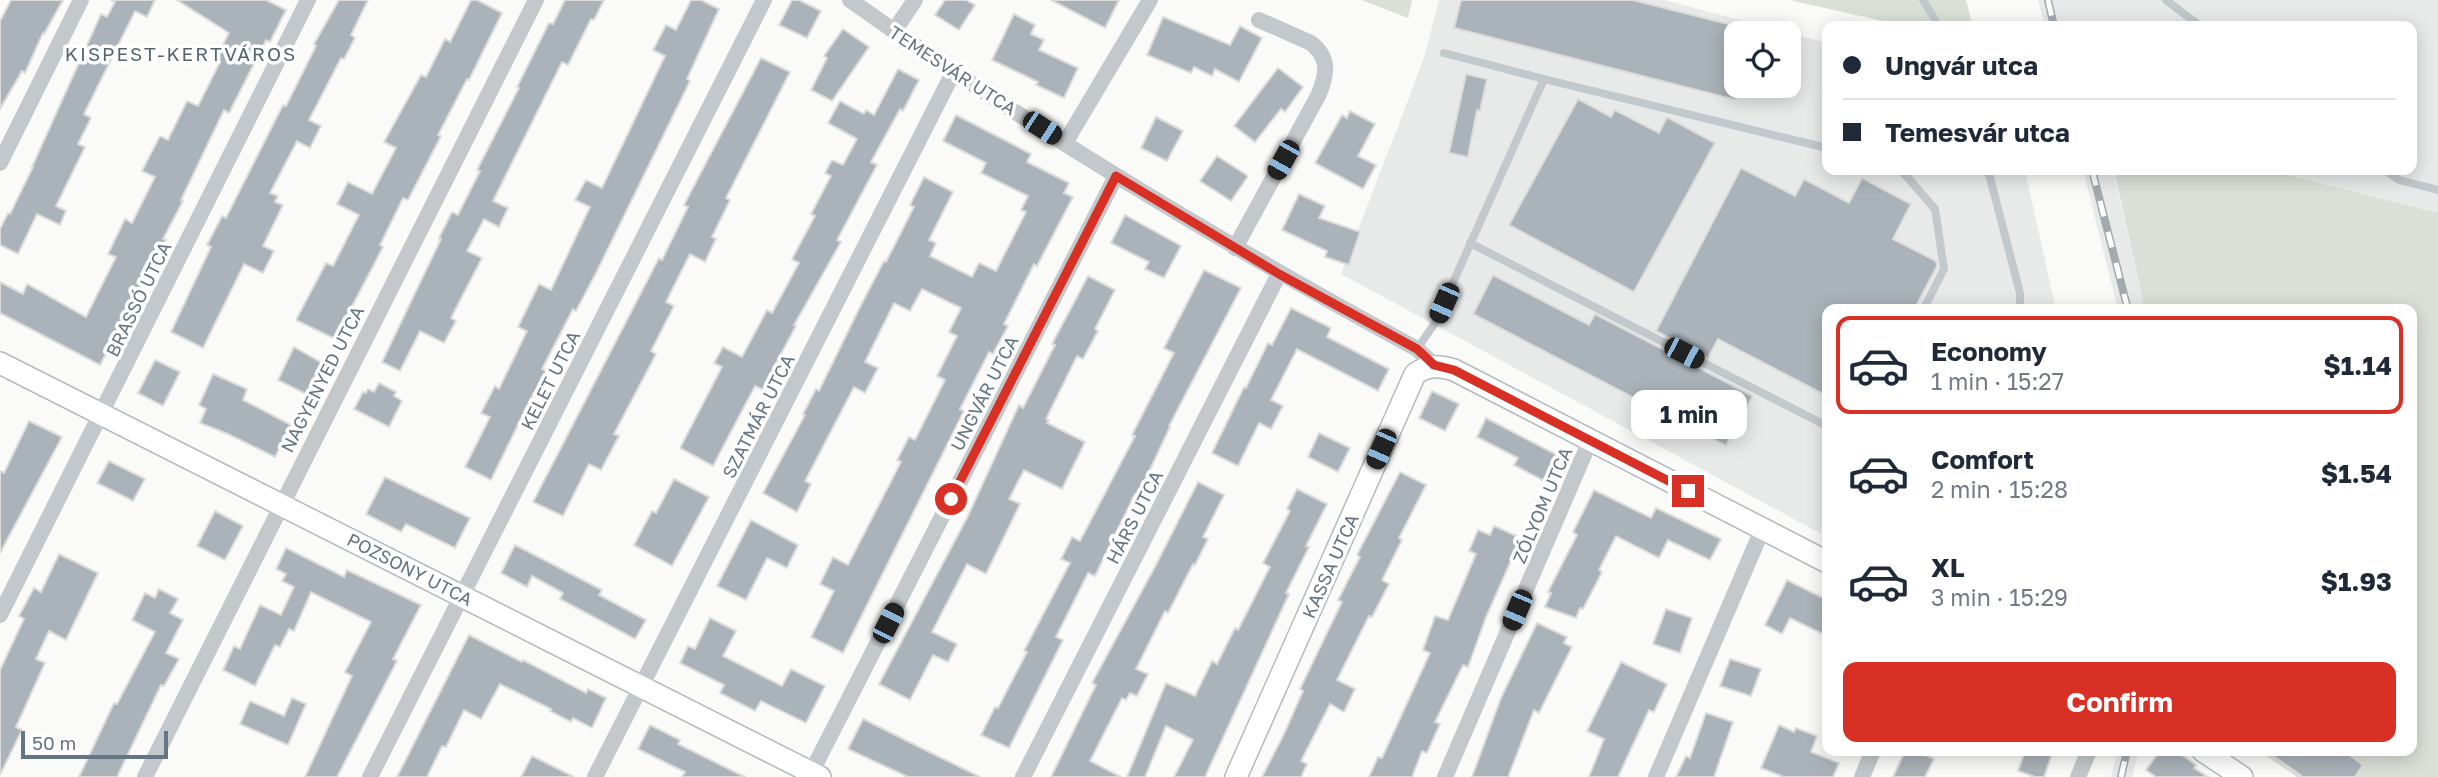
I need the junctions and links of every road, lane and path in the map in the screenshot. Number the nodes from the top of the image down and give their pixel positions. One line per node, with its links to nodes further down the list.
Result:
1 (81, 0): 19 (street)
2 (308, 0): 33 (street, BRASSÓ UTCA)
3 (536, 0): 36 (street, NAGYENYED UTCA)
4 (764, 0): 39 (street, KELET UTCA)
5 (850, 0): 13 (street, TEMESVÁR UTCA)
6 (915, 0): 13 (street)
7 (1150, 0): 17 (street)
8 (1923, 0): 11 (lane)
9 (2166, 0): 12 (lane)
10 (1259, 20): 26 (street)
11 (1936, 21)
12 (2193, 21)
13 (894, 31): 15 (street, TEMESVÁR UTCA)
14 (1444, 53): 16 (lane)
15 (954, 71): 17 (street, TEMESVÁR UTCA); 41 (street, SZATMÁR UTCA)
16 (1544, 79): 18 (lane); 25 (lane)
17 (1065, 143): 23 (street, TEMESVÁR UTCA)
18 (1822, 147)
19 (0, 163)
20 (1905, 175): 28 (lane)
21 (1989, 175): 29 (lane)
22 (2392, 175): 24 (lane)
23 (1116, 176): 26 (street, TEMESVÁR UTCA); 45 (street, UNGVÁR UTCA)
24 (2438, 190)
25 (1470, 243): 30 (lane); 34 (lane)
26 (1235, 248): 27 (street, TEMESVÁR UTCA)
27 (1279, 274): 30 (street, TEMESVÁR UTCA); 49 (street, HÁRS UTCA)
28 (1926, 304)
29 (2020, 304)
30 (1417, 349): 32 (street, TEMESVÁR UTCA)
31 (0, 363): 33 (street, POZSONY UTCA)
32 (1434, 365): 35 (street, TEMESVÁR UTCA); 50 (street, KASSA UTCA)
33 (102, 414): 36 (street, POZSONY UTCA); 40 (street, BRASSÓ UTCA)
34 (1822, 423)
35 (1590, 441): 37 (street, TEMESVÁR UTCA); 51 (street, ZÓLYOM UTCA)
36 (281, 504): 39 (street, POZSONY UTCA); 46 (street, NAGYENYED UTCA)
37 (1762, 530): 38 (street, TEMESVÁR UTCA); 52 (street)
38 (1822, 560)
39 (462, 596): 41 (street, POZSONY UTCA); 47 (street, KELET UTCA)
40 (0, 615)
41 (642, 687): 45 (street, POZSONY UTCA); 48 (street, SZATMÁR UTCA)
42 (1871, 756): 53 (street)
43 (2087, 756): 54 (street)
44 (2210, 756): 55 (street)
45 (814, 775)
46 (145, 777)
47 (370, 777)
48 (595, 777)
49 (1023, 777)
50 (1237, 777)
51 (1446, 777)
52 (1656, 777)
53 (1862, 777)
54 (2078, 777)
55 (2242, 777)

